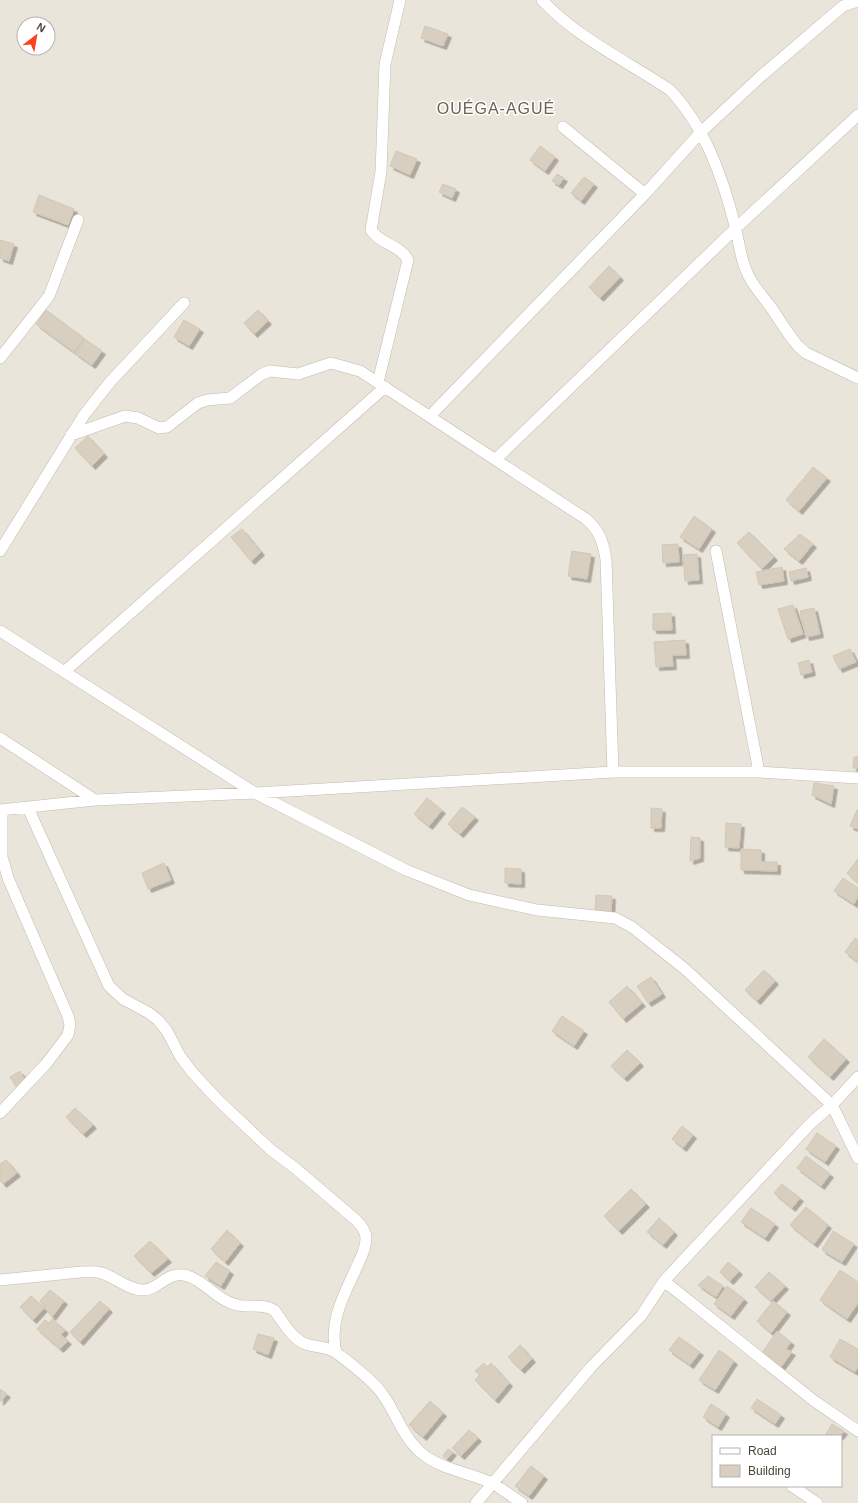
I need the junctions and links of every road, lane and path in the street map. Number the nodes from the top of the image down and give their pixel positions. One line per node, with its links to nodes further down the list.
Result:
1 (400, 0): 13 (street)
2 (542, 0): 6 (street)
3 (858, 1): 6 (street)
4 (858, 115): 9 (street)
5 (563, 127): 7 (street)
6 (701, 132): 7 (street); 9 (street)
7 (645, 194): 14 (street)
8 (78, 220): 11 (street)
9 (736, 228): 12 (street); 16 (street)
10 (184, 303): 15 (street)
11 (0, 358)
12 (858, 378)
13 (381, 385): 14 (street); 15 (street); 20 (street)
14 (430, 416): 16 (street)
15 (71, 435): 17 (street)
16 (496, 459): 22 (street)
17 (0, 551)
18 (716, 551): 23 (street)
19 (0, 631): 20 (street)
20 (64, 672): 25 (street)
21 (0, 738): 26 (street)
22 (613, 772): 23 (street); 25 (street)
23 (759, 772): 24 (street)
24 (858, 778)
25 (255, 793): 26 (street); 30 (street)
26 (95, 800): 27 (street)
27 (28, 808): 28 (street); 35 (street)
28 (1, 810): 31 (street)
29 (858, 1077): 30 (street)
30 (832, 1105): 32 (street); 34 (street)
31 (0, 1113)
32 (858, 1158)
33 (0, 1280): 35 (street)
34 (664, 1281): 36 (street); 37 (street)
35 (336, 1352): 37 (street)
36 (858, 1431)
37 (493, 1484): 39 (street); 40 (street)
38 (793, 1487): 41 (street)
39 (476, 1503)
40 (522, 1503)
41 (817, 1503)

